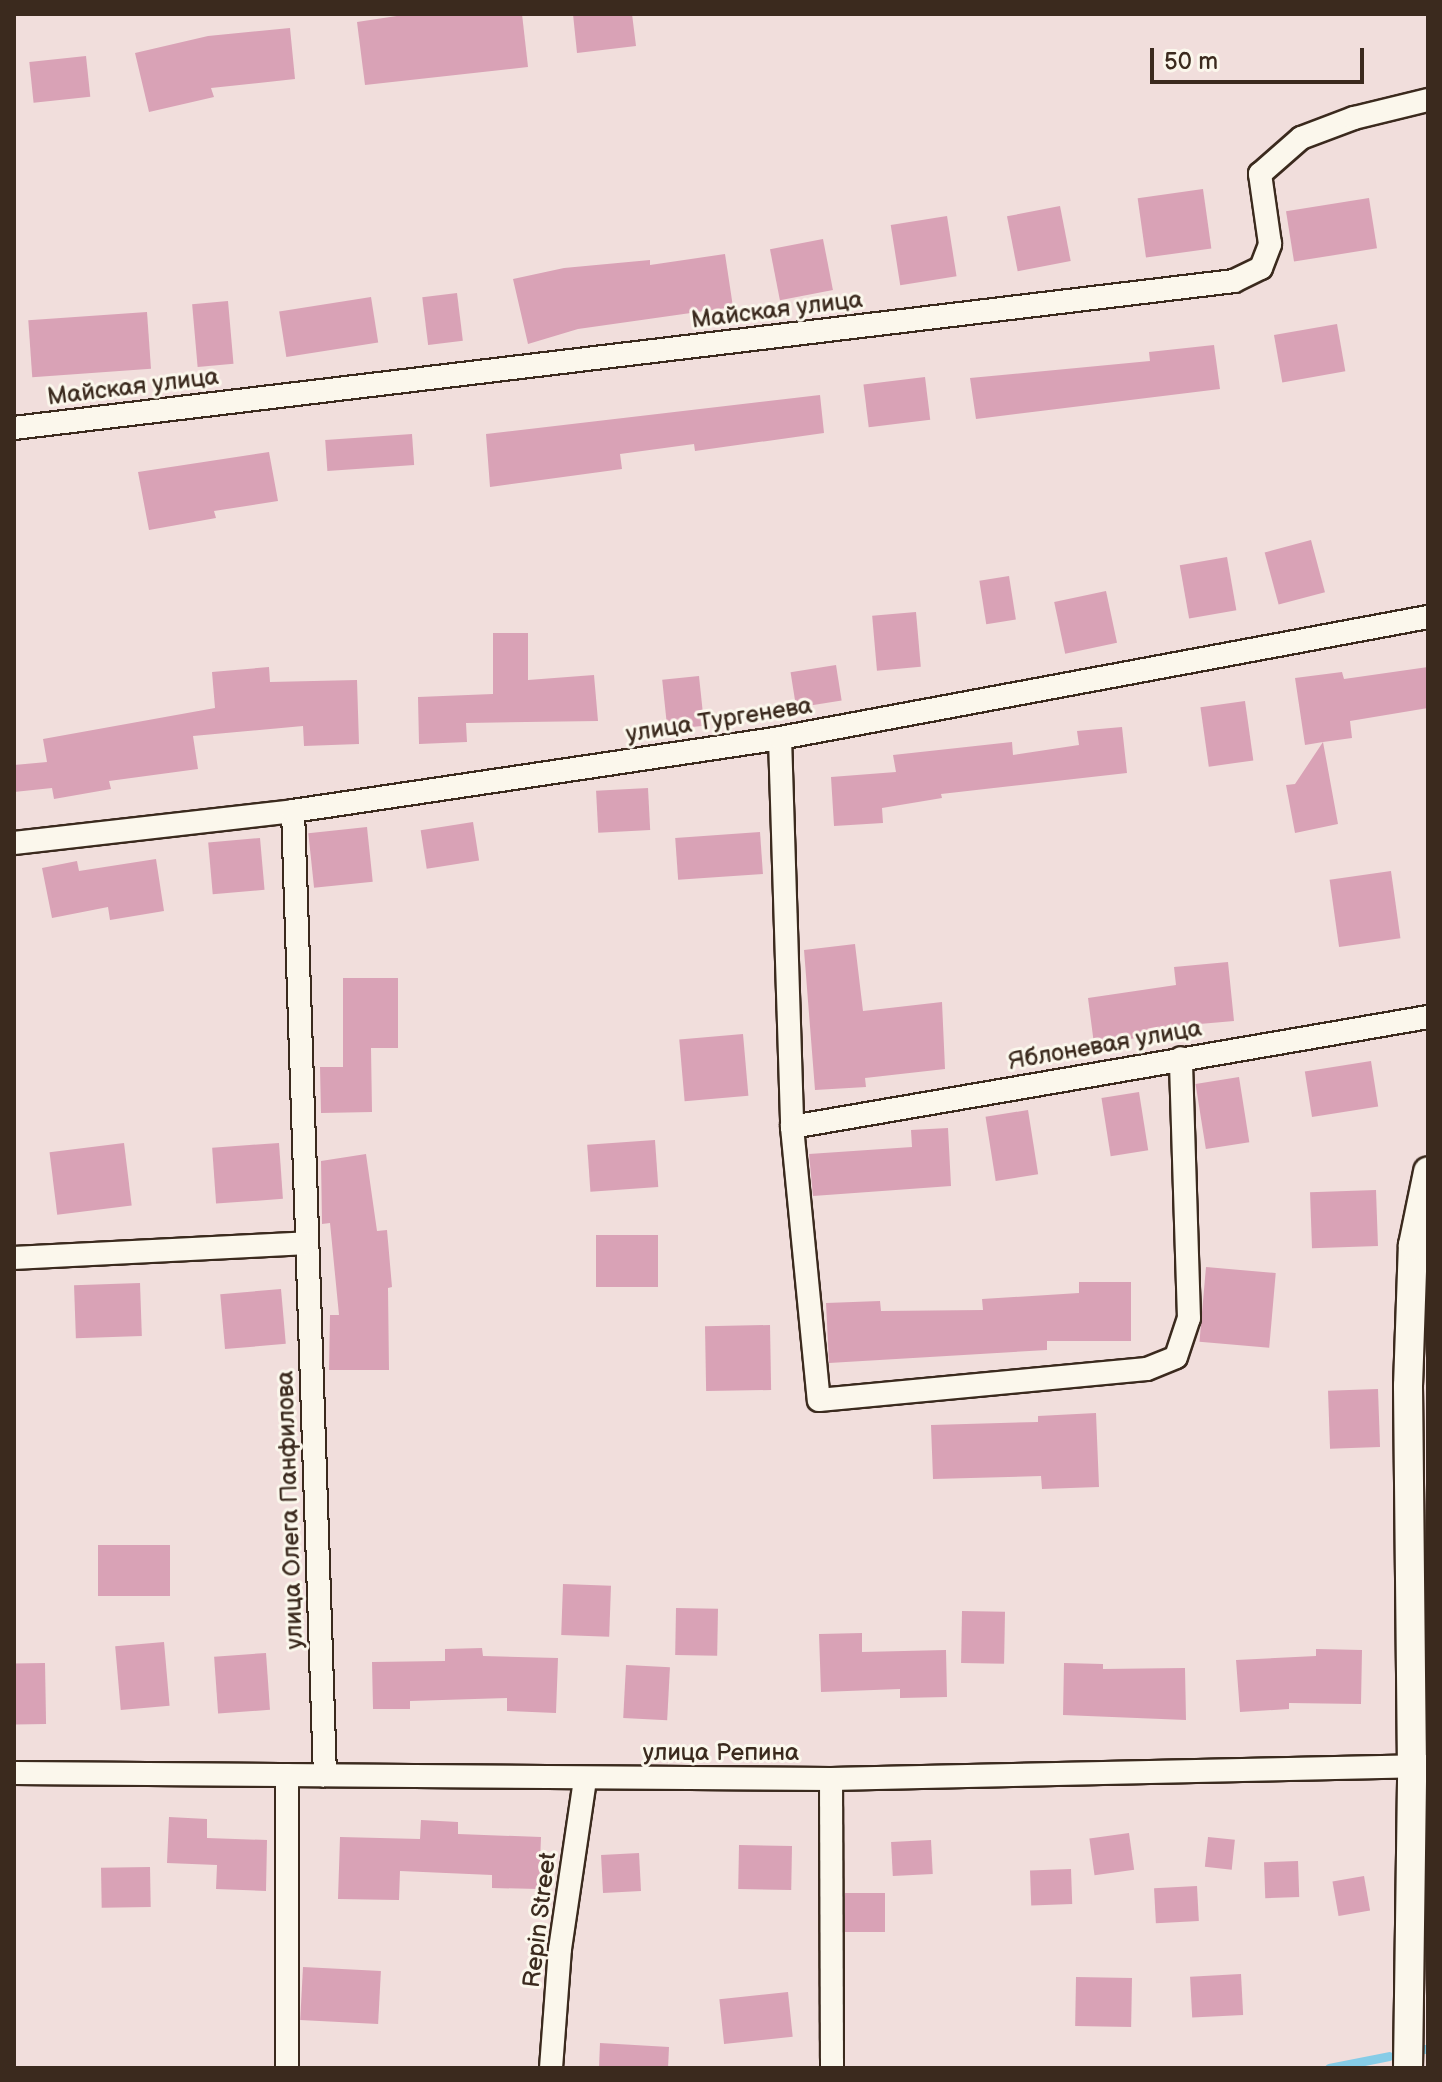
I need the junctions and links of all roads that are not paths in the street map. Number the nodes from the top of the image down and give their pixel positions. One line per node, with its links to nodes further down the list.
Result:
1 (1428, 100): 2 (street, Майская улица)
2 (14, 428)
3 (1428, 617): 4 (street, улица Тургенева)
4 (780, 738): 5 (street, улица Тургенева); 9 (street)
5 (293, 811): 6 (street, улица Тургенева); 11 (street, улица Олега Панфилова)
6 (14, 843)
7 (1428, 1017): 8 (street, Яблоневая улица)
8 (1181, 1058): 9 (street, Яблоневая улица); 9 (street)
9 (792, 1127)
10 (1428, 1172): 13 (street)
11 (307, 1243): 12 (street); 16 (street, улица Олега Панфилова)
12 (14, 1258)
13 (1420, 1767): 17 (street, улица Репина); 22 (street)
14 (14, 1773): 15 (street, улица Репина)
15 (287, 1775): 16 (street, улица Репина); 19 (street)
16 (325, 1775): 18 (street, улица Репина)
17 (831, 1779): 18 (street, улица Репина); 21 (street)
18 (585, 1780): 20 (street, Repin Street)
19 (287, 2068)
20 (551, 2068)
21 (832, 2068)
22 (1408, 2068)

